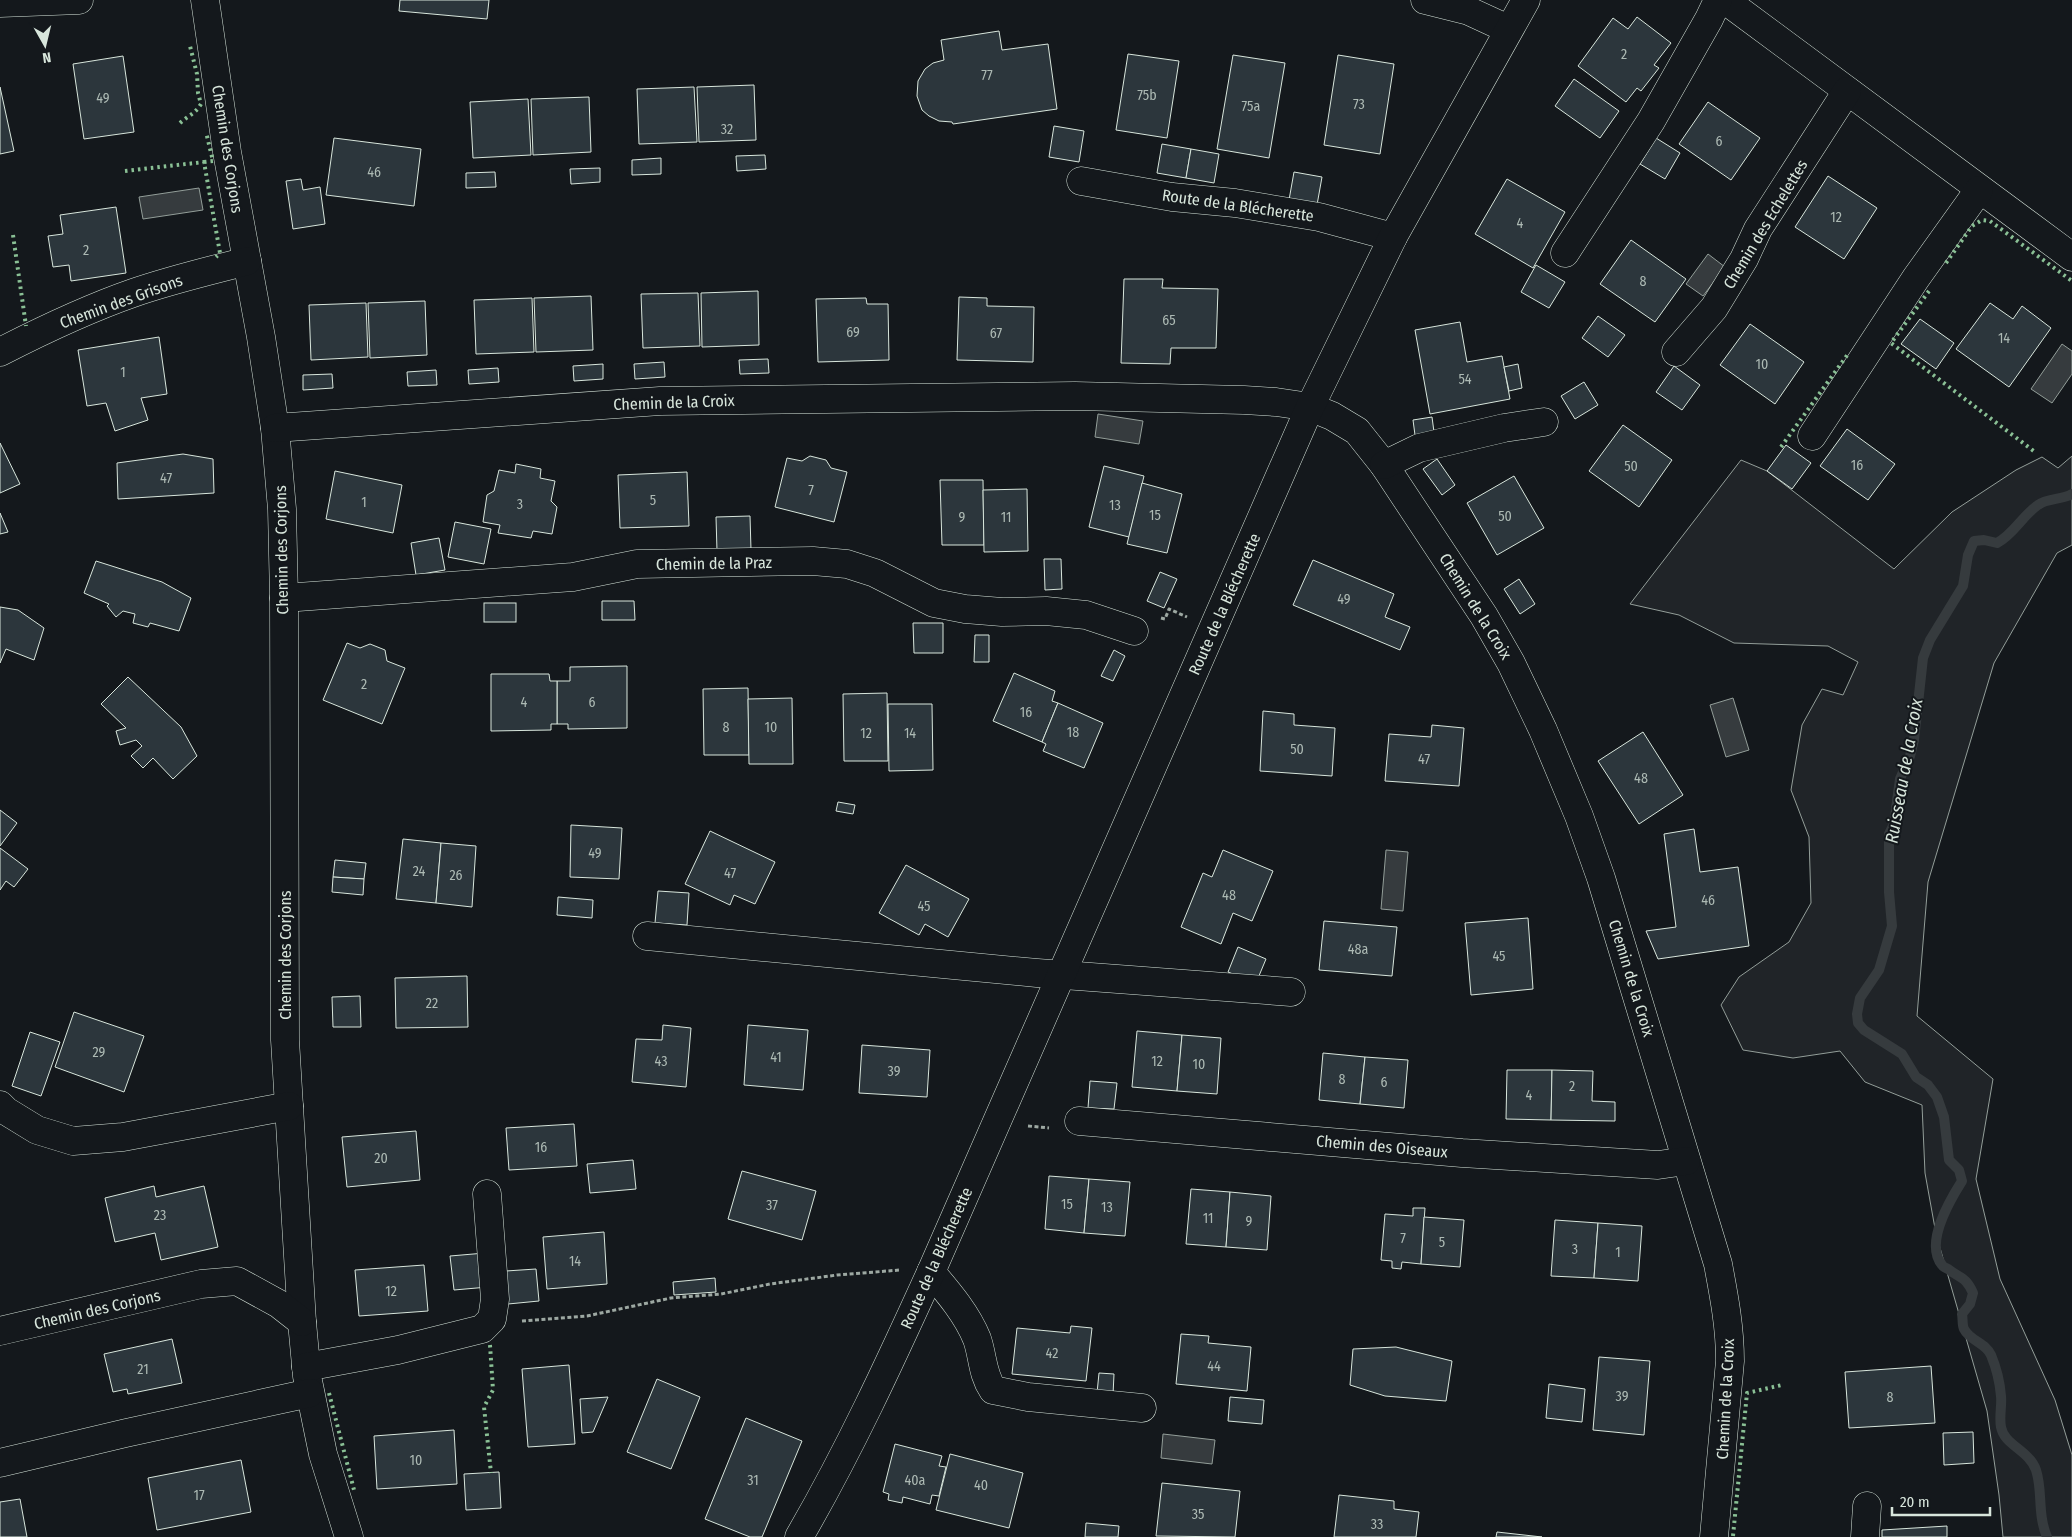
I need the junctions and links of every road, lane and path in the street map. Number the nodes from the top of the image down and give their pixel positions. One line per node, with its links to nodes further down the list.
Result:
1 (79, 0): 7 (street)
2 (205, 0): 15 (street, Chemin des Corjons)
3 (1425, 0): 8 (street)
4 (1526, 0): 8 (street, Route de la Blécherette)
5 (1718, 0): 13 (street)
6 (1725, 0): 9 (street)
7 (0, 2)
8 (1508, 29): 12 (street, Route de la Blécherette)
9 (1848, 91): 11 (street); 17 (street, Chemin des Echelettes)
10 (1081, 180): 12 (street, Route de la Blécherette)
11 (1979, 190): 14 (street); 21 (street)
12 (1393, 237): 18 (street, Route de la Blécherette)
13 (1565, 253)
14 (2072, 257)
15 (247, 261): 16 (street, Chemin des Grisons); 20 (street, Chemin des Corjons)
16 (0, 352)
17 (1676, 352)
18 (1310, 407): 20 (street, Chemin de la Croix); 22 (street, Chemin de la Croix); 26 (street, Route de la Blécherette)
19 (1544, 422): 22 (street)
20 (275, 428): 23 (street, Chemin des Corjons)
21 (1812, 436)
22 (1384, 465): 31 (street, Chemin de la Croix)
23 (284, 598): 24 (street, Chemin de la Praz); 29 (street, Chemin des Corjons)
24 (1134, 631)
25 (647, 936): 26 (street)
26 (1061, 973): 27 (street); 33 (street, Route de la Blécherette)
27 (1292, 992)
28 (0, 1105): 29 (street)
29 (288, 1106): 34 (street, Chemin des Corjons)
30 (1079, 1121): 31 (street, Chemin des Oiseaux)
31 (1686, 1161): 43 (street, Chemin de la Croix)
32 (487, 1194): 35 (street)
33 (920, 1272): 35 (path); 38 (street); 42 (street, Route de la Blécherette)
34 (302, 1322): 36 (street, Chemin des Corjons); 37 (street, Chemin des Corjons)
35 (482, 1329): 37 (street)
36 (0, 1331)
37 (308, 1380): 39 (street); 41 (street, Chemin des Corjons)
38 (1142, 1408)
39 (0, 1463)
40 (1867, 1506): 44 (street)
41 (349, 1537)
42 (799, 1537)
43 (1714, 1537)
44 (1865, 1537)

